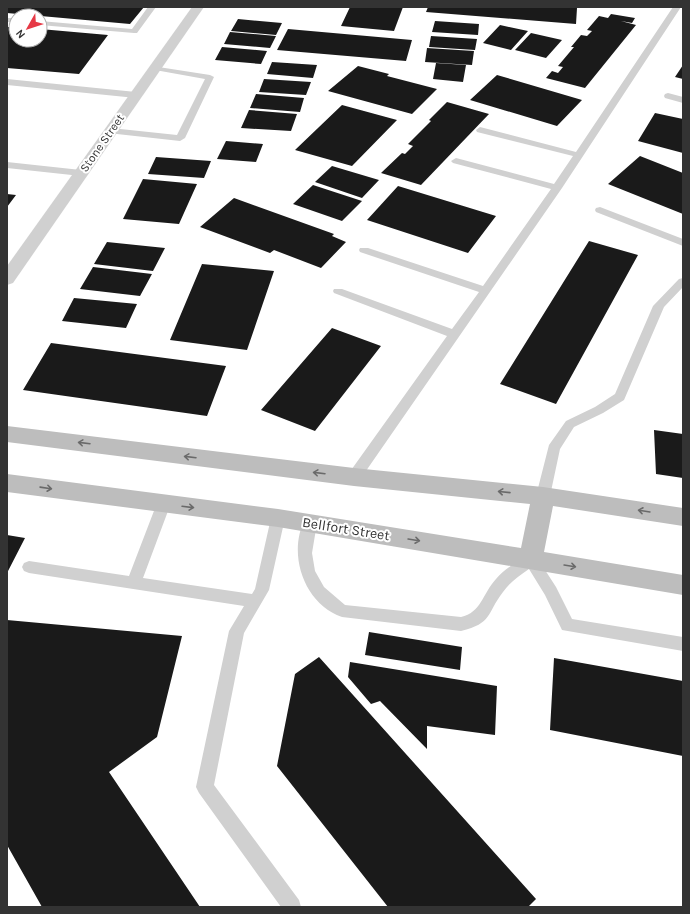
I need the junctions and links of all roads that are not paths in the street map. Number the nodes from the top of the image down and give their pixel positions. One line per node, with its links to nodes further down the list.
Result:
1 (152, 7): 4 (lane)
2 (198, 7): 5 (street, Stone Street)
3 (677, 7): 12 (lane)
4 (48, 23)
5 (155, 68): 7 (street, Stone Street); 11 (lane)
6 (7, 82): 7 (lane)
7 (136, 95): 11 (street, Stone Street)
8 (668, 96): 9 (lane)
9 (683, 100)
10 (480, 130): 12 (lane)
11 (111, 131): 15 (street, Stone Street)
12 (579, 155): 16 (lane)
13 (456, 161): 16 (lane)
14 (7, 165): 15 (lane)
15 (82, 173): 20 (street, Stone Street)
16 (557, 188): 22 (lane)
17 (600, 210): 18 (lane)
18 (683, 243)
19 (364, 250): 22 (lane)
20 (7, 280)
21 (683, 281): 28 (lane)
22 (485, 290): 24 (lane)
23 (338, 291): 24 (lane)
24 (454, 334): 26 (lane)
25 (7, 434): 26 (main road, one-way to 25)
26 (354, 477): 28 (main road, one-way to 26)
27 (7, 483): 29 (main road, Bellfort Street, one-way to 29)
28 (543, 496): 31 (main road, one-way to 28); 33 (main road)
29 (164, 504): 30 (main road, Bellfort Street, one-way to 30); 35 (lane)
30 (278, 518): 32 (main road, Bellfort Street); 37 (lane)
31 (683, 518)
32 (310, 523): 33 (main road, Bellfort Street, one-way to 33); 33 (lane)
33 (531, 560): 36 (main road, Bellfort Street, one-way to 36); 38 (lane)
34 (29, 567): 35 (lane)
35 (134, 582): 37 (lane)
36 (683, 585)
37 (256, 601): 39 (lane)
38 (683, 644)
39 (292, 907)

